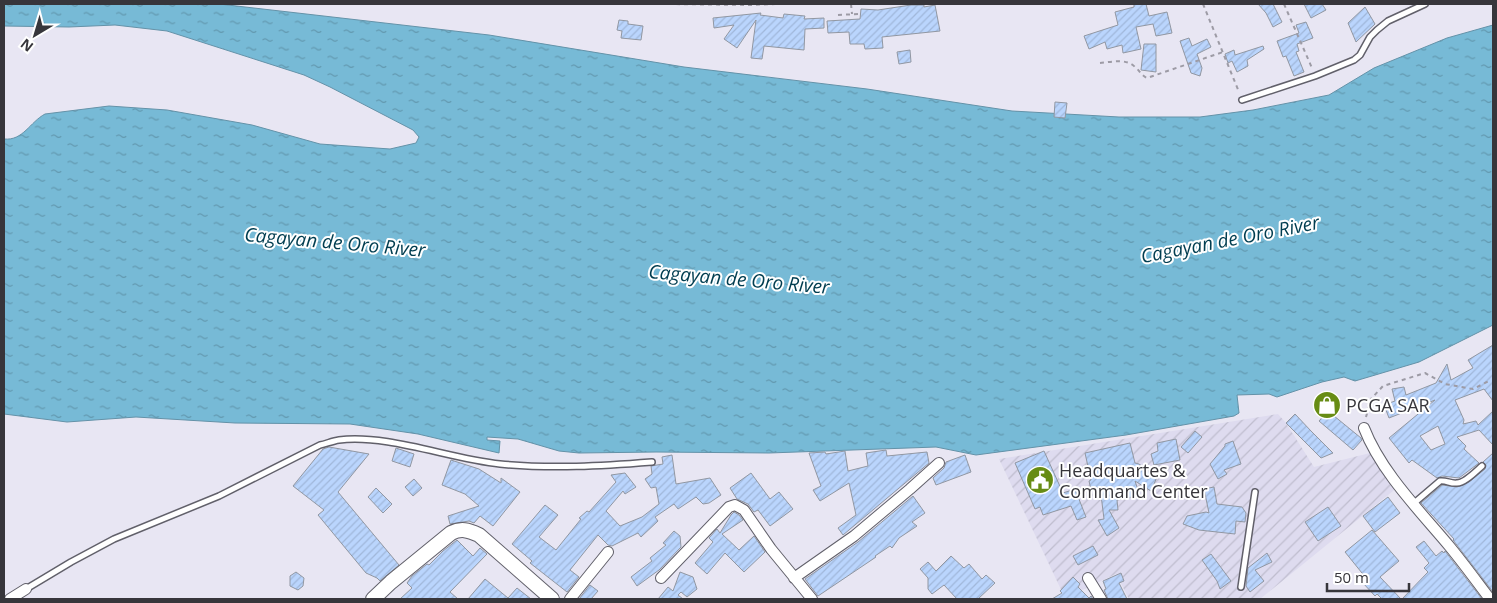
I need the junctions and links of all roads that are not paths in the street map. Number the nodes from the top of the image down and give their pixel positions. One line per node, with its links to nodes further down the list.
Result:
1 (1425, 4): 2 (lane)
2 (1242, 100)
3 (1364, 428): 8 (street)
4 (652, 462): 14 (lane)
5 (939, 463): 11 (street)
6 (1482, 466): 8 (lane)
7 (1255, 492): 13 (lane)
8 (1413, 504): 21 (street)
9 (608, 552): 18 (street)
10 (661, 578): 11 (street)
11 (794, 578): 19 (street)
12 (1088, 578): 20 (street)
13 (1241, 587)
14 (26, 589): 15 (street)
15 (10, 599)
16 (373, 599): 17 (street)
17 (552, 599)
18 (570, 599)
19 (812, 599)
20 (1100, 599)
21 (1490, 599)

